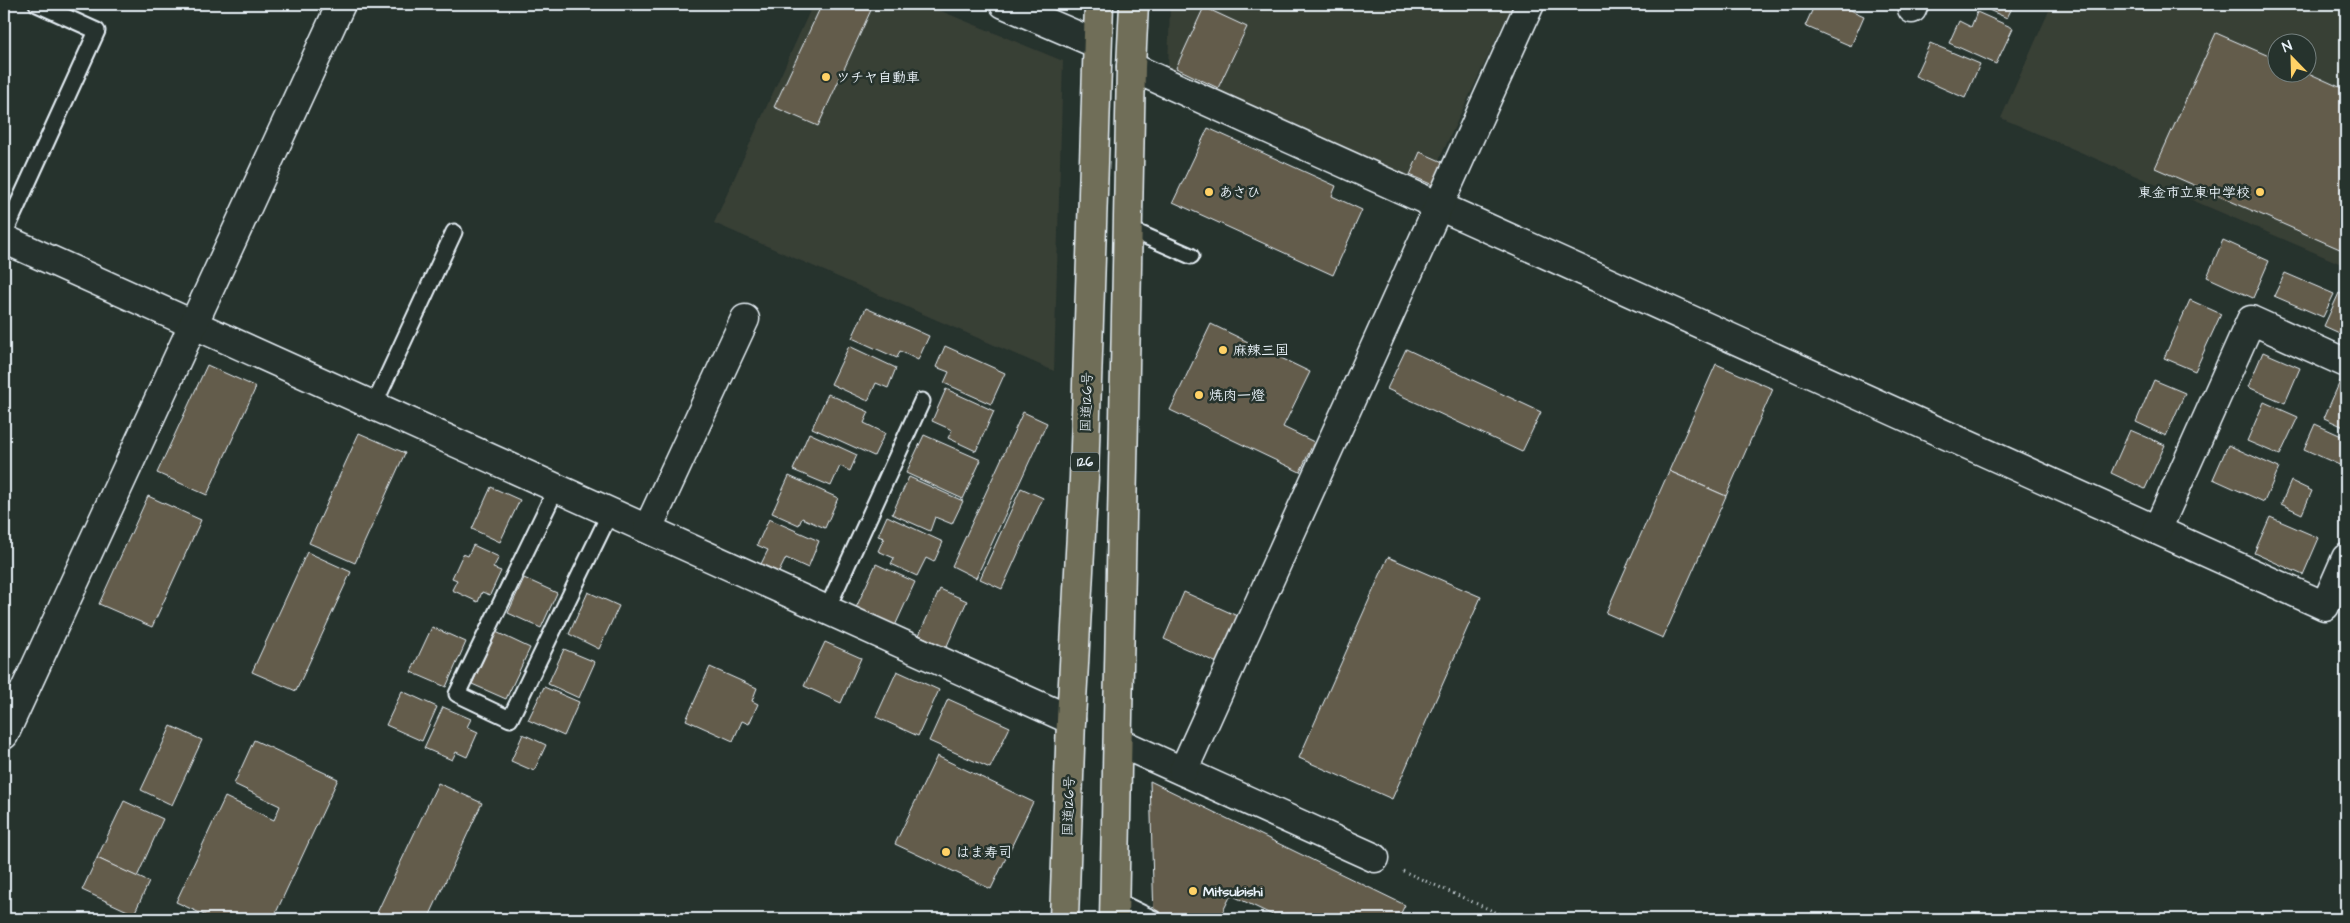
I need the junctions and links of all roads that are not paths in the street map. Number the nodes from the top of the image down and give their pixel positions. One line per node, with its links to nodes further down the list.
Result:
1 (37, 4): 12 (lane)
2 (341, 4): 15 (street)
3 (1004, 4): 7 (street)
4 (1099, 4): 7 (highway, 国道126号 / 126)
5 (1134, 4): 8 (highway)
6 (1530, 4): 9 (street)
7 (1097, 44): 25 (highway, 国道126号 / 126)
8 (1131, 66): 9 (street); 10 (highway)
9 (1438, 206): 22 (street); 28 (street)
10 (1127, 228): 13 (lane); 27 (highway)
11 (454, 232): 18 (lane)
12 (4, 237): 15 (street)
13 (1191, 256)
14 (745, 319): 21 (street)
15 (194, 324): 18 (street); 26 (street)
16 (2346, 363): 22 (street)
17 (922, 401): 24 (lane)
18 (374, 405): 19 (street)
19 (557, 487): 20 (street); 20 (lane)
20 (611, 511): 21 (street)
21 (648, 528): 24 (street)
22 (2156, 530): 23 (street)
23 (2346, 558)
24 (827, 609): 25 (street)
25 (1071, 720): 31 (highway, 国道126号 / 126)
26 (4, 735)
27 (1118, 742): 28 (street); 30 (highway)
28 (1183, 771): 29 (street)
29 (1376, 858)
30 (1114, 910): 32 (lane)
31 (1064, 919)
32 (1154, 919)

